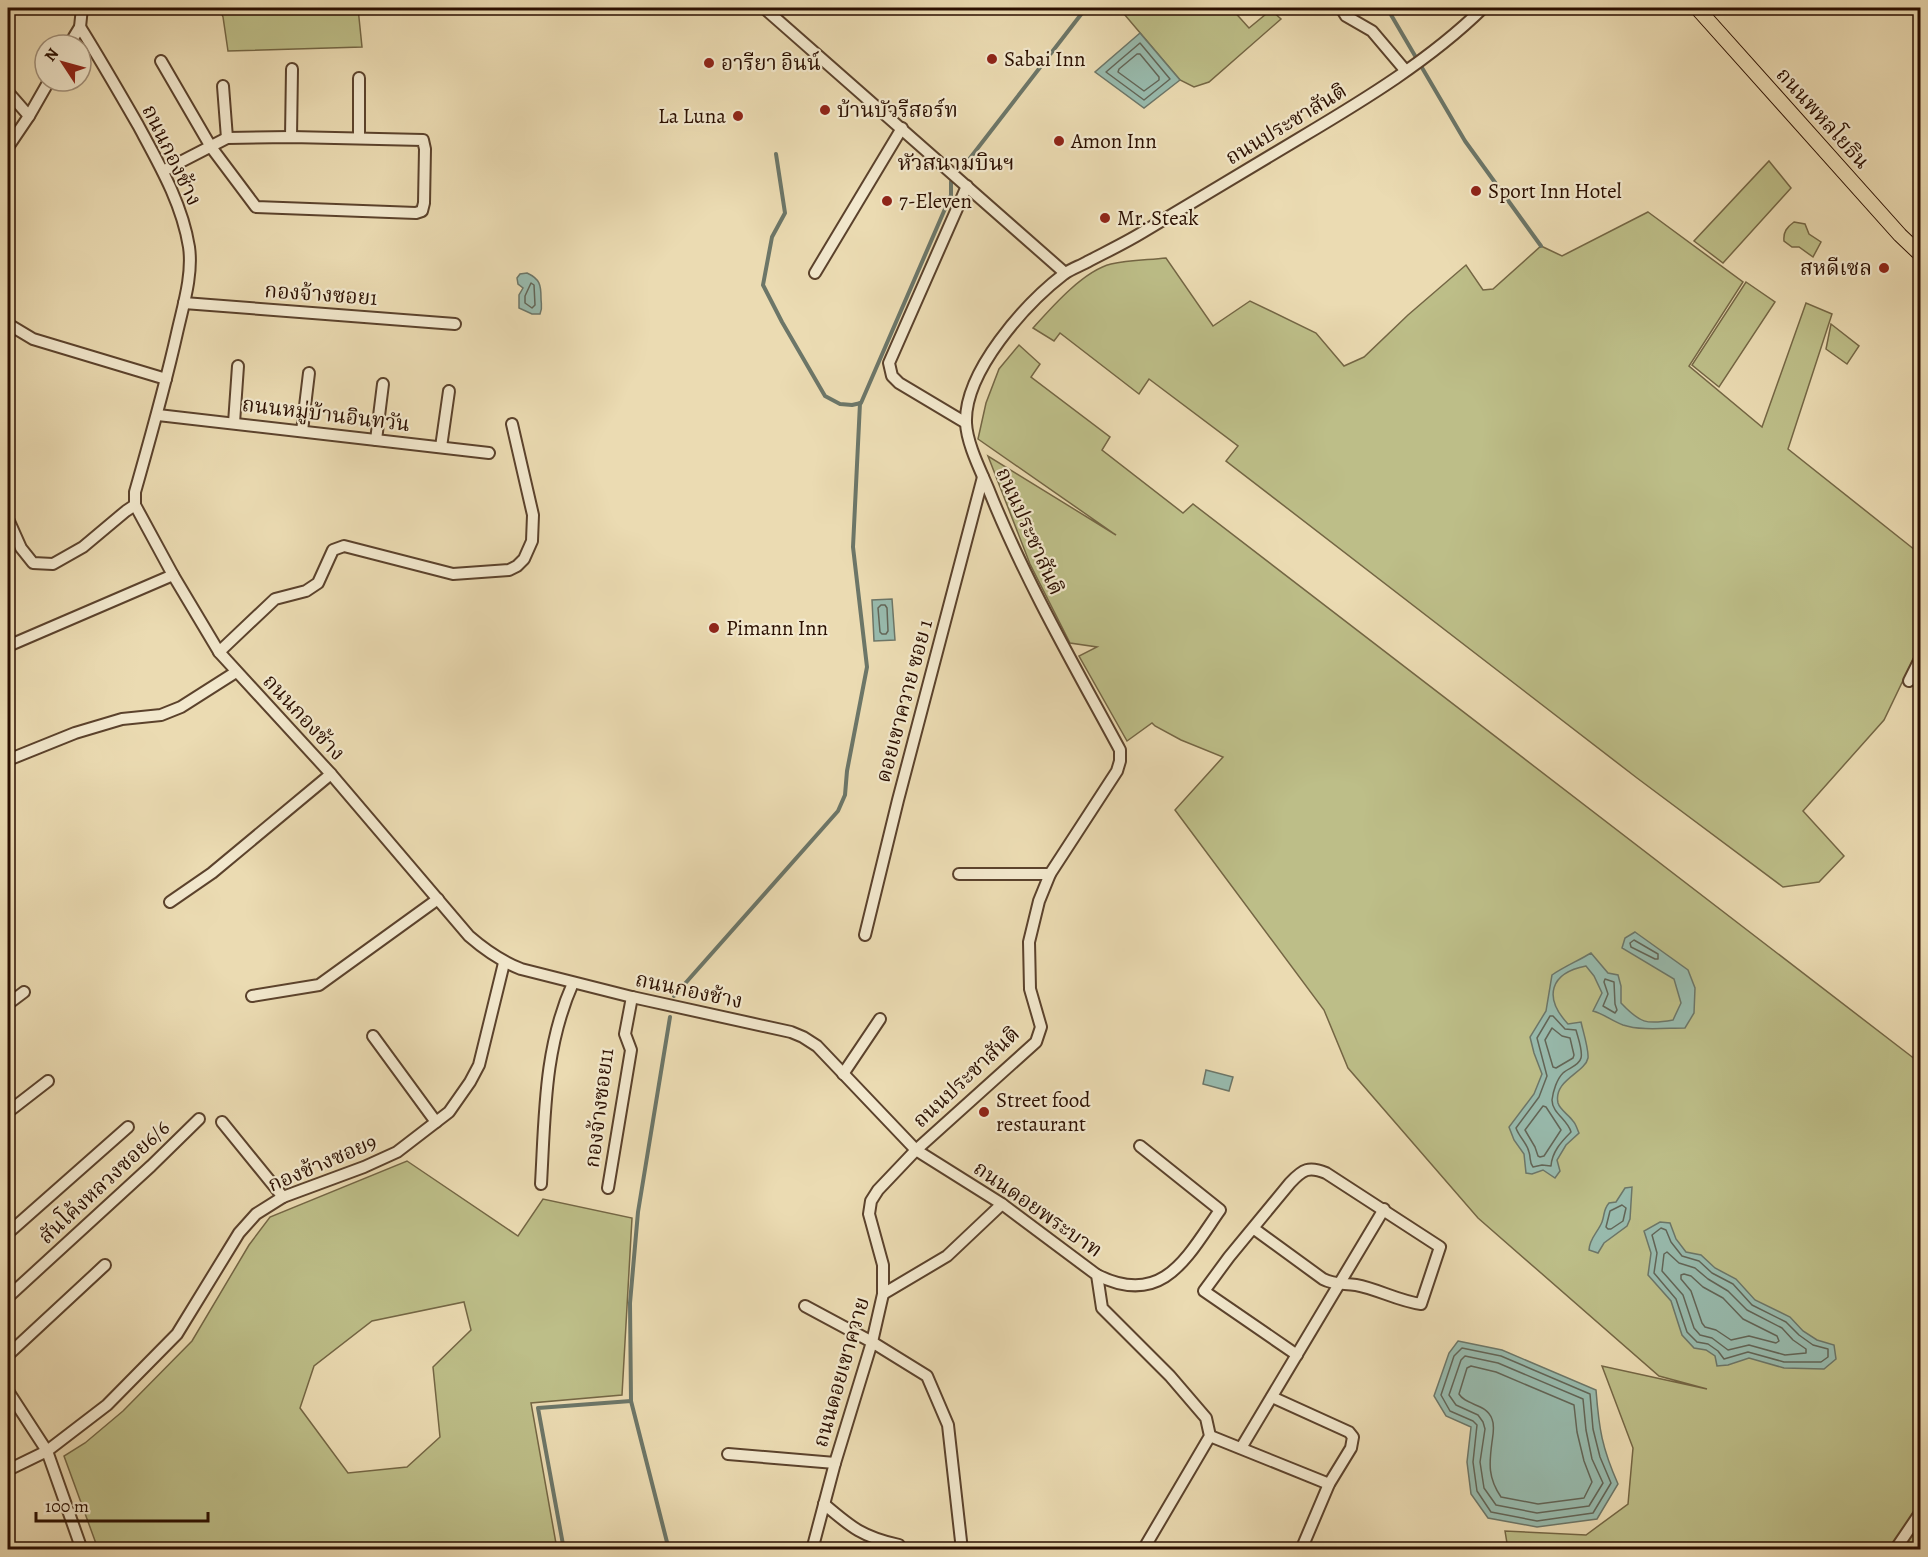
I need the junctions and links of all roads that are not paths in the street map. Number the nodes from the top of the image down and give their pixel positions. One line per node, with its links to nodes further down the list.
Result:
1 (82, 8): 6 (street)
2 (764, 8): 16 (street)
3 (1341, 8): 9 (street)
4 (1484, 8): 9 (street, ถนนประชาสันติ)
5 (1697, 8): 24 (main road, ถนนพหลโยธิน)
6 (80, 27): 7 (street); 22 (street, ถนนกองช้าง)
7 (76, 33)
8 (161, 62): 21 (street)
9 (1414, 64): 26 (street, ถนนประชาสันติ)
10 (292, 69): 17 (street)
11 (359, 78): 19 (street)
12 (223, 86): 18 (street)
13 (8, 92): 15 (street)
14 (42, 93): 15 (street)
15 (28, 116): 20 (street)
16 (902, 128): 23 (street); 25 (street)
17 (291, 137): 18 (street); 19 (street)
18 (227, 138): 21 (street)
19 (359, 138): 21 (street)
20 (8, 147)
21 (211, 147): 22 (street)
22 (163, 171): 27 (street, ถนนกองช้าง)
23 (967, 186): 26 (street); 37 (street)
24 (1920, 254)
25 (815, 273)
26 (1065, 273): 37 (street, ถนนประชาสันติ)
27 (184, 303): 29 (street, กองจ้างซอย1); 32 (street, ถนนกองช้าง)
28 (8, 324): 32 (street)
29 (455, 324)
30 (238, 366): 36 (street)
31 (309, 372): 39 (street)
32 (166, 379): 35 (street, ถนนกองช้าง)
33 (382, 384): 40 (street)
34 (449, 391): 41 (street)
35 (158, 415): 36 (street, ถนนหมู่บ้านอินทวัน); 44 (street, ถนนกองช้าง)
36 (234, 423): 39 (street, ถนนหมู่บ้านอินทวัน)
37 (966, 423): 43 (street, ถนนประชาสันติ)
38 (512, 424): 48 (street)
39 (302, 431): 40 (street, ถนนหมู่บ้านอินทวัน)
40 (376, 440): 41 (street, ถนนหมู่บ้านอินทวัน)
41 (441, 447): 42 (street, ถนนหมู่บ้านอินทวัน)
42 (489, 453)
43 (983, 477): 55 (street, ถนนประชาสันติ); 58 (street, ดอยเขาควาย ซอย 1)
44 (135, 505): 45 (street); 46 (street, ถนนกองช้าง)
45 (8, 519)
46 (173, 575): 47 (street); 48 (street, ถนนกองช้าง)
47 (8, 646)
48 (219, 652): 50 (street, ถนนกองช้าง)
49 (1920, 659): 51 (street)
50 (236, 672): 52 (street); 53 (street, ถนนกองช้าง)
51 (1909, 681)
52 (8, 760)
53 (331, 774): 56 (street, ถนนกองช้าง); 57 (street)
54 (959, 874): 55 (street)
55 (1050, 874): 75 (street, ถนนประชาสันติ)
56 (438, 899): 59 (street, ถนนกองช้าง); 62 (street)
57 (170, 902)
58 (865, 935)
59 (504, 963): 60 (street, ถนนกองช้าง); 72 (street, กองช้างซอย9)
60 (573, 983): 63 (street, ถนนกองช้าง); 76 (street)
61 (24, 992): 64 (street)
62 (252, 996)
63 (632, 998): 67 (street, ถนนกองช้าง); 77 (street, กองจ้างซอย11)
64 (8, 1004)
65 (880, 1019): 67 (street)
66 (373, 1036): 72 (street)
67 (843, 1074): 75 (street, ถนนกองช้าง)
68 (48, 1081): 69 (street)
69 (8, 1112)
70 (199, 1119): 87 (street, สันโค้งหลวงซอย6/6)
71 (222, 1122): 78 (street)
72 (436, 1122): 78 (street, กองช้างซอย9)
73 (128, 1127): 82 (street)
74 (1140, 1146): 84 (street)
75 (916, 1150): 79 (street, ถนนดอยพระบาท); 86 (street, ถนนดอยเขาควาย)
76 (541, 1184)
77 (608, 1188)
78 (283, 1197): 96 (street, กองช้างซอย9)
79 (1002, 1204): 84 (street, ถนนดอยพระบาท); 86 (street)
80 (1384, 1209): 81 (street); 85 (street); 85 (street)
81 (1253, 1228): 85 (street); 90 (street)
82 (8, 1233)
83 (105, 1265): 91 (street)
84 (1097, 1275): 94 (street, ถนนดอยพระบาท)
85 (1340, 1284): 90 (street)
86 (883, 1294): 89 (street, ถนนดอยเขาควาย)
87 (8, 1297)
88 (805, 1306): 89 (street)
89 (872, 1342): 98 (street, ถนนดอยเขาควาย); 106 (street)
90 (1297, 1355): 93 (street)
91 (8, 1356)
92 (8, 1391): 96 (street)
93 (1272, 1397): 95 (street); 100 (street)
94 (1210, 1436): 95 (street); 107 (street)
95 (1241, 1448): 100 (street)
96 (47, 1450): 99 (street, กองช้างซอย9); 104 (street)
97 (728, 1454): 98 (street)
98 (835, 1463): 101 (street, ถนนดอยเขาควาย)
99 (8, 1470)
100 (1329, 1484): 108 (street)
101 (824, 1504): 103 (street); 105 (street, ถนนดอยเขาควาย)
102 (1920, 1513): 109 (street)
103 (899, 1545)
104 (82, 1550)
105 (812, 1550)
106 (962, 1550)
107 (1143, 1550)
108 (1301, 1550)
109 (1895, 1550)

